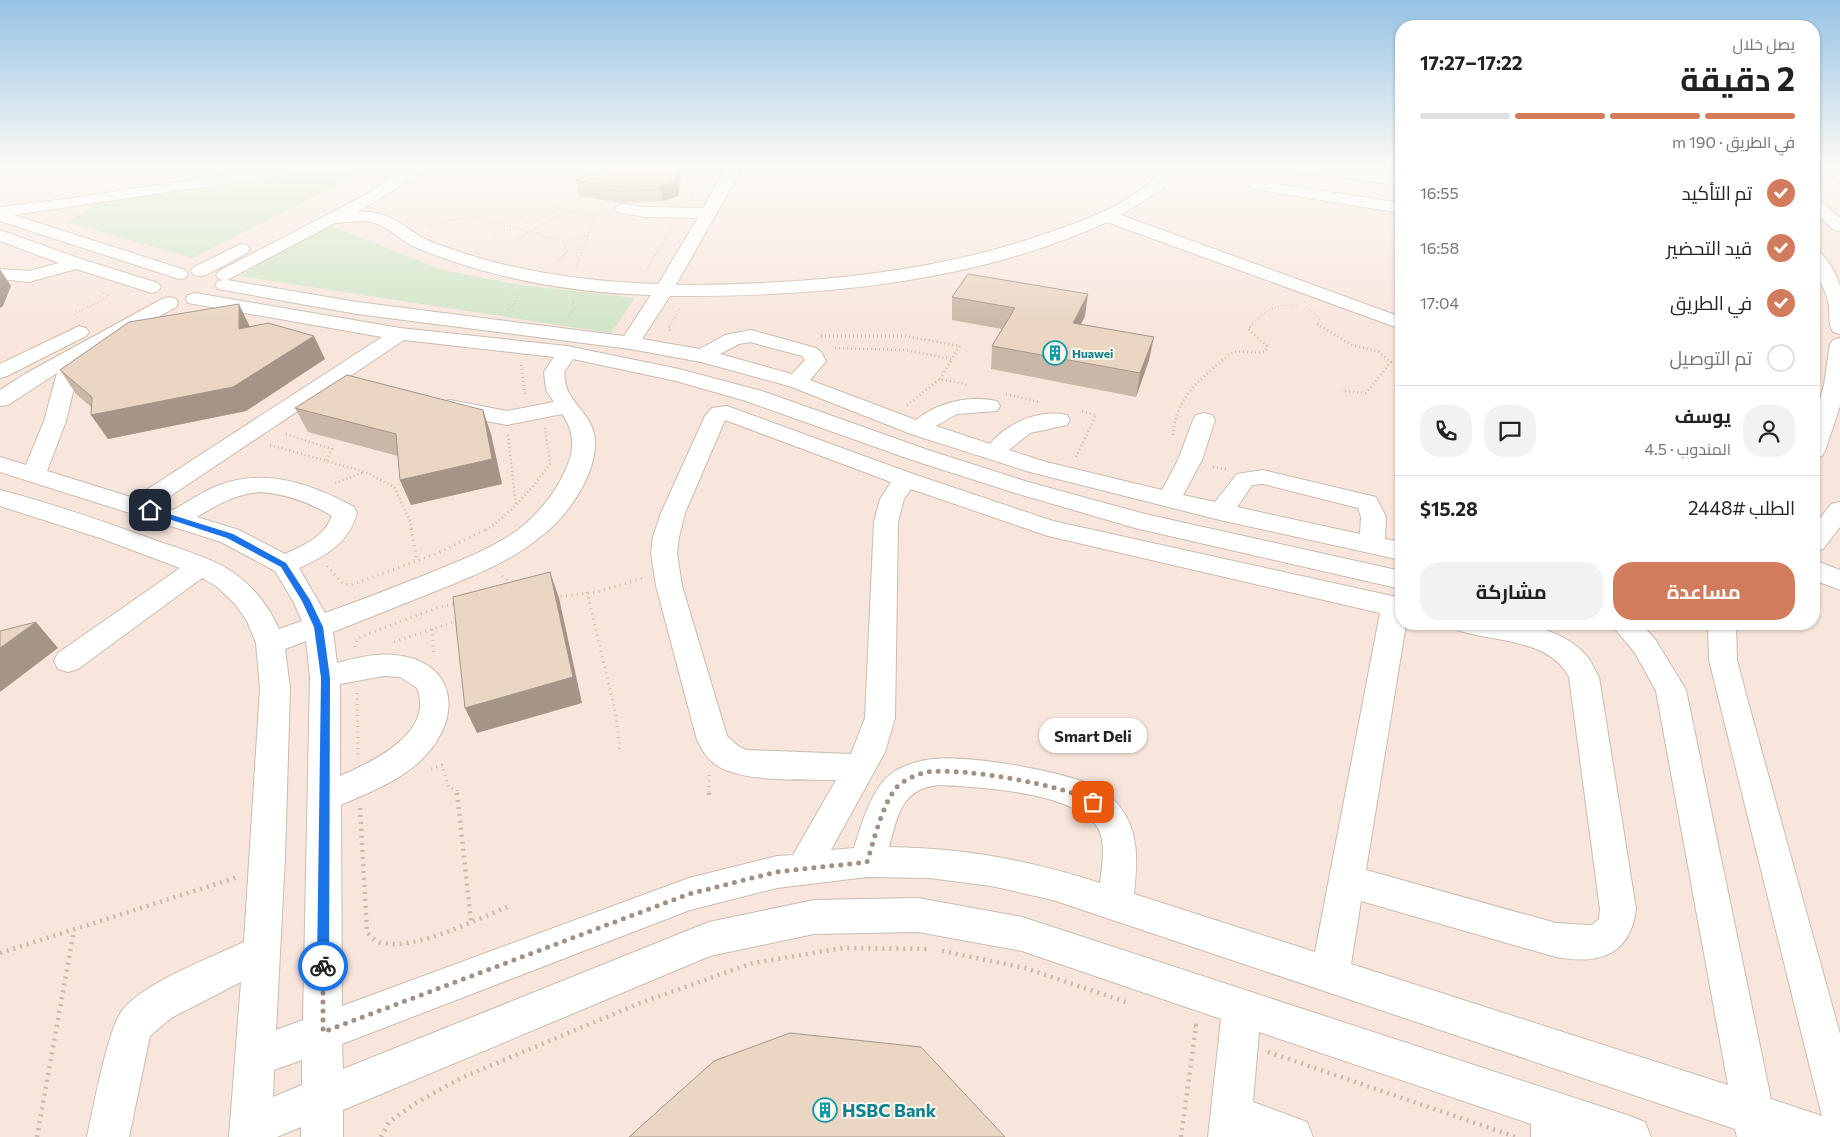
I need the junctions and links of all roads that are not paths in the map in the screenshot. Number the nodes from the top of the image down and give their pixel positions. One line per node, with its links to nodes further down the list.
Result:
1 (11, 220): 11 (street)
2 (62, 220): 11 (street)
3 (297, 220): 17 (street)
4 (328, 220): 20 (street)
5 (383, 220): 21 (street)
6 (705, 220): 21 (street)
7 (1096, 220): 21 (street)
8 (1117, 220): 25 (street)
9 (1820, 225): 10 (street)
10 (1840, 228)
11 (48, 233): 19 (street)
12 (2, 238): 15 (street)
13 (1820, 250): 14 (street)
14 (1835, 254)
15 (75, 263): 18 (street); 22 (street)
16 (1820, 264): 26 (street)
17 (200, 270): 19 (street); 20 (street)
18 (0, 274)
19 (180, 274): 22 (street)
20 (225, 280): 23 (street); 28 (street)
21 (664, 290): 28 (street)
22 (150, 292): 24 (street); 33 (street)
23 (196, 299): 24 (street); 27 (street)
24 (170, 303): 31 (street)
25 (1395, 321)
26 (1840, 328)
27 (400, 334): 30 (street); 49 (street)
28 (630, 343): 32 (street)
29 (1840, 344): 42 (street)
30 (567, 352): 38 (street); 53 (street)
31 (72, 356): 35 (street); 45 (street)
32 (703, 356): 34 (street); 34 (street)
33 (0, 372)
34 (796, 382): 41 (street)
35 (0, 400)
36 (997, 400): 41 (street)
37 (435, 404): 38 (street)
38 (568, 406): 64 (street)
39 (1069, 415): 43 (street)
40 (1204, 420): 48 (street)
41 (927, 423): 43 (street)
42 (1820, 431)
43 (994, 453): 48 (street)
44 (0, 464): 45 (street)
45 (34, 474): 49 (street)
46 (905, 479): 62 (street); 71 (street); 71 (street)
47 (0, 498): 58 (street)
48 (1160, 498): 50 (street); 53 (street)
49 (137, 506): 52 (street)
50 (1220, 512): 55 (street); 55 (street)
51 (1839, 516): 54 (street)
52 (177, 518): 57 (street); 57 (street)
53 (1144, 522): 61 (street)
54 (1820, 537)
55 (1372, 544): 56 (street)
56 (1395, 550)
57 (284, 565): 64 (street)
58 (201, 566): 68 (street); 69 (street)
59 (1820, 573): 60 (street)
60 (1840, 581)
61 (1395, 597)
62 (1395, 597)
63 (1395, 619): 75 (street)
64 (318, 627): 68 (street); 70 (street)
65 (1497, 630): 75 (street)
66 (1630, 630): 86 (street)
67 (1722, 630): 83 (street)
68 (270, 643): 77 (street)
69 (68, 661)
70 (325, 678): 72 (street); 72 (street)
71 (858, 768): 74 (street)
72 (324, 798): 80 (street)
73 (867, 862): 74 (street); 76 (street); 76 (street)
74 (804, 867): 80 (street)
75 (1346, 881): 78 (street)
76 (1115, 905): 78 (street)
77 (262, 952): 81 (street); 88 (street)
78 (1330, 975): 86 (street)
79 (1240, 1024): 82 (street); 84 (street); 85 (lane)
80 (323, 1032): 81 (street); 82 (street)
81 (255, 1058): 87 (street)
82 (322, 1096): 87 (street); 89 (street)
83 (1840, 1109)
84 (1551, 1124): 91 (street)
85 (1230, 1126): 90 (street)
86 (1755, 1126): 92 (street)
87 (250, 1132)
88 (108, 1137)
89 (322, 1137)
90 (1292, 1137)
91 (1630, 1137)
92 (1823, 1137)

